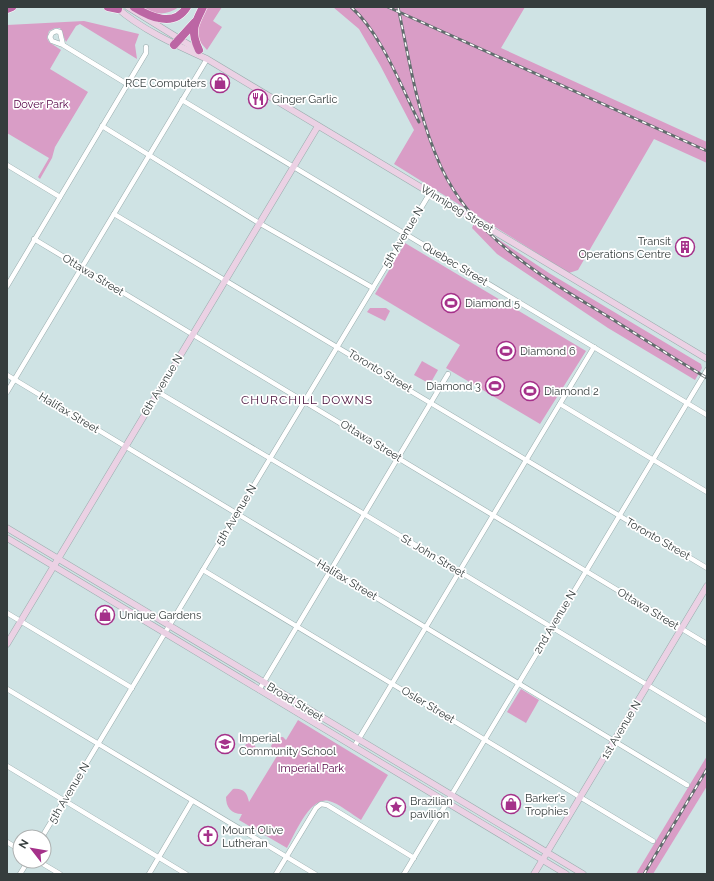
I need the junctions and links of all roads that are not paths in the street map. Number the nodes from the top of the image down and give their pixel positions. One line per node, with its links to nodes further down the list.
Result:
1 (12, 7): 8 (highway)
2 (108, 7): 7 (highway)
3 (128, 7): 10 (main road, Winnipeg Street)
4 (134, 7): 5 (highway)
5 (187, 7)
6 (203, 7): 9 (highway)
7 (117, 8): 10 (main road, Winnipeg Street)
8 (7, 9)
9 (195, 22): 10 (highway); 13 (highway)
10 (177, 42): 13 (main road, Winnipeg Street); 14 (main road, Winnipeg Street)
11 (63, 45): 15 (street)
12 (146, 47): 15 (street)
13 (199, 50): 14 (main road, Winnipeg Street)
14 (207, 59): 16 (street); 18 (main road, Winnipeg Street)
15 (127, 84): 17 (street)
16 (182, 100): 19 (street); 21 (street, Quebec Street)
17 (102, 126): 19 (street); 23 (street)
18 (318, 126): 21 (main road, 6th Avenue N); 22 (main road, Winnipeg Street)
19 (149, 155): 24 (street); 25 (street)
20 (7, 165): 23 (street)
21 (293, 167): 25 (main road, 6th Avenue N); 26 (street, Quebec Street)
22 (430, 193): 26 (street, 5th Avenue N); 35 (main road, Winnipeg Street)
23 (60, 197): 27 (street)
24 (114, 214): 28 (street); 29 (street, Toronto Street)
25 (260, 223): 29 (main road, 6th Avenue N); 31 (street)
26 (405, 235): 31 (street, 5th Avenue N); 34 (street, Quebec Street)
27 (34, 239): 28 (street, Ottawa Street); 30 (street)
28 (81, 268): 32 (street, Ottawa Street); 39 (street)
29 (226, 279): 32 (main road, 6th Avenue N); 33 (street, Toronto Street)
30 (7, 286)
31 (373, 288): 33 (street, 5th Avenue N)
32 (192, 335): 41 (main road, 6th Avenue N); 42 (street, Ottawa Street)
33 (338, 346): 42 (street, 5th Avenue N); 43 (street, Toronto Street)
34 (594, 347): 44 (street, Quebec Street); 45 (street)
35 (707, 359)
36 (707, 370): 44 (street, 2nd Avenue N)
37 (448, 374): 43 (street)
38 (7, 375): 39 (street, Halifax Street)
39 (14, 379): 40 (street); 47 (street, Halifax Street)
40 (7, 392)
41 (158, 392): 47 (main road, 6th Avenue N); 49 (street, St. John Street)
42 (304, 402): 48 (street, Ottawa Street); 49 (street, 5th Avenue N)
43 (431, 402): 48 (street); 50 (street, Toronto Street)
44 (687, 403): 46 (street, Quebec Street); 51 (street, 2nd Avenue N)
45 (560, 404): 50 (street); 51 (street)
46 (707, 416)
47 (125, 447): 53 (street, Halifax Street); 59 (main road, 6th Avenue N)
48 (398, 458): 54 (street); 55 (street, Ottawa Street)
49 (270, 459): 53 (street, 5th Avenue N); 54 (street, St. John Street)
50 (526, 460): 55 (street); 56 (street, Toronto Street)
51 (653, 460): 52 (street); 56 (street, 2nd Avenue N)
52 (707, 492)
53 (236, 514): 62 (street, 5th Avenue N); 63 (street, Halifax Street)
54 (364, 514): 63 (street); 64 (street, St. John Street)
55 (492, 516): 64 (street); 65 (street, Ottawa Street)
56 (619, 516): 61 (street, Toronto Street); 65 (street, 2nd Avenue N)
57 (7, 528): 59 (main road, Broad Street)
58 (7, 538): 60 (main road, Broad Street)
59 (58, 559): 60 (main road, 6th Avenue N); 69 (main road, Broad Street)
60 (54, 566): 68 (main road, 6th Avenue N); 74 (main road, Broad Street)
61 (707, 568)
62 (203, 570): 69 (street, 5th Avenue N); 70 (street, Osler Street)
63 (331, 570): 70 (street); 72 (street, Halifax Street)
64 (459, 572): 71 (street, St. John Street); 72 (street)
65 (586, 572): 71 (street, 2nd Avenue N); 73 (street, Ottawa Street)
66 (707, 586): 73 (main road, 1st Avenue N)
67 (7, 613): 68 (street)
68 (20, 621): 75 (main road, 6th Avenue N); 81 (street)
69 (169, 626): 74 (street, 5th Avenue N); 77 (main road, Broad Street)
70 (297, 626): 77 (street); 78 (street, Osler Street)
71 (552, 627): 79 (street, 2nd Avenue N); 80 (street, St. John Street)
72 (425, 628): 78 (street); 79 (street, Halifax Street)
73 (681, 629): 76 (street, Ottawa Street); 80 (main road, 1st Avenue N)
74 (165, 633): 81 (street, 5th Avenue N); 83 (main road, Broad Street)
75 (7, 644)
76 (707, 644)
77 (264, 683): 83 (street); 86 (main road, Broad Street)
78 (392, 684): 85 (street, Osler Street); 86 (street)
79 (518, 684): 85 (street, 2nd Avenue N); 87 (street, Halifax Street)
80 (647, 686): 84 (street, St. John Street); 87 (main road, 1st Avenue N)
81 (132, 688): 88 (street, 5th Avenue N)
82 (7, 689): 88 (street)
83 (259, 690): 89 (main road, Broad Street)
84 (707, 721)
85 (485, 739): 92 (street, 2nd Avenue N); 93 (street, Osler Street)
86 (358, 740): 89 (street); 92 (main road, Broad Street)
87 (614, 741): 91 (street, Halifax Street); 93 (main road, 1st Avenue N)
88 (98, 744): 94 (street, 5th Avenue N); 95 (street)
89 (354, 748): 96 (main road, Broad Street)
90 (7, 766): 94 (street)
91 (687, 785)
92 (451, 796): 96 (street, 2nd Avenue N); 99 (main road, Broad Street)
93 (580, 797): 98 (street, Osler Street); 99 (main road, 1st Avenue N)
94 (64, 800): 97 (street, 5th Avenue N); 101 (street)
95 (192, 801): 100 (street); 101 (street)
96 (447, 804): 102 (street, 2nd Avenue N); 103 (main road, Broad Street)
97 (47, 829)
98 (653, 841)
99 (547, 853): 103 (main road, 1st Avenue N); 111 (main road, Broad Street)
100 (287, 857): 102 (street); 106 (street); 107 (street)
101 (159, 858): 104 (street); 105 (street)
102 (414, 858): 108 (street, 2nd Avenue N)
103 (542, 860): 109 (main road, 1st Avenue N); 110 (main road, Broad Street)
104 (149, 874)
105 (186, 874)
106 (276, 874)
107 (315, 874)
108 (404, 874)
109 (534, 874)
110 (566, 874)
111 (583, 874)

